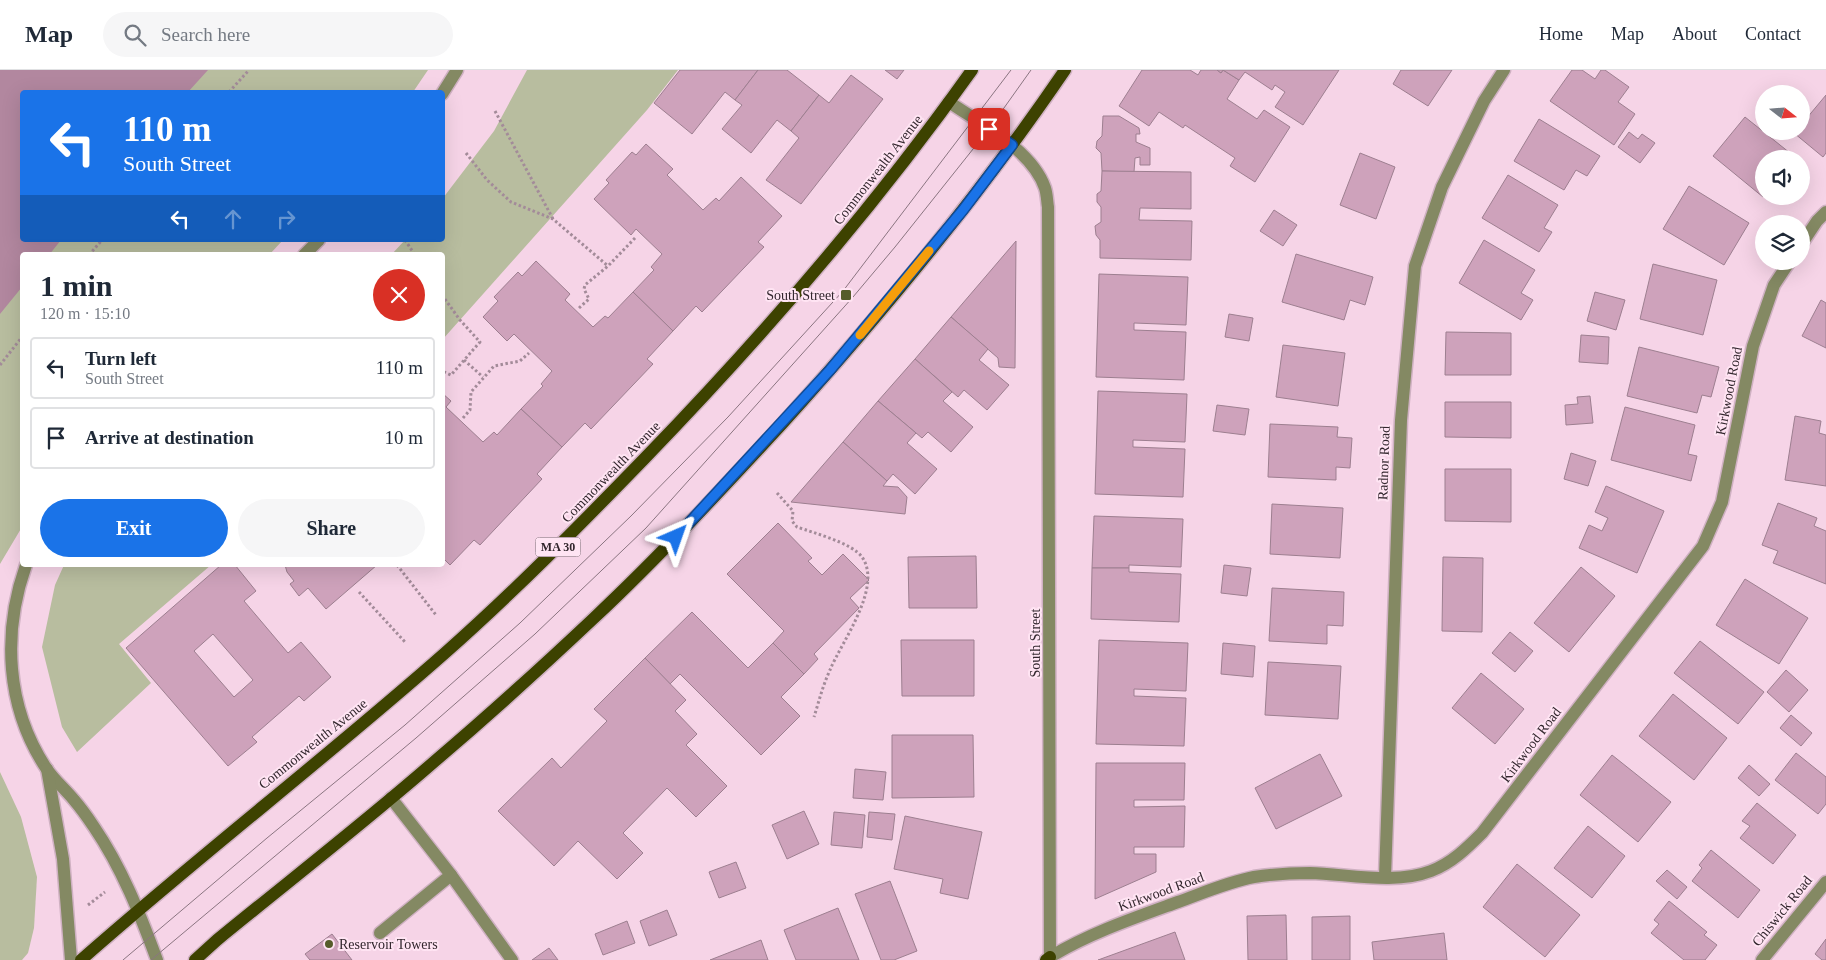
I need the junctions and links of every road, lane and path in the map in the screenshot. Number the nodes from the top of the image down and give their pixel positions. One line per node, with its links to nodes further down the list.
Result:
1 (249, 70): 6 (path)
2 (457, 70): 7 (street)
3 (972, 70): 8 (main road, Commonwealth Avenue / MA 30)
4 (1065, 70): 10 (main road)
5 (1504, 70): 41 (street, Radnor Road)
6 (231, 90)
7 (444, 90)
8 (949, 102): 10 (street, South Street); 45 (main road, Commonwealth Avenue / MA 30)
9 (495, 111): 13 (path)
10 (1012, 145): 39 (main road); 47 (street, South Street)
11 (466, 153): 13 (path)
12 (1826, 212): 14 (street)
13 (553, 219): 20 (path)
14 (1810, 233)
15 (636, 237): 20 (path)
16 (100, 242): 18 (path)
17 (317, 242): 19 (street)
18 (92, 252)
19 (307, 252)
20 (608, 266): 23 (path)
21 (1784, 270): 41 (street, Kirkwood Road)
22 (445, 298): 26 (path)
23 (579, 308)
24 (20, 340): 27 (path)
25 (528, 353): 29 (path)
26 (464, 360): 28 (path); 29 (path)
27 (0, 365)
28 (445, 373)
29 (483, 378): 30 (path)
30 (463, 418)
31 (777, 493): 37 (path)
32 (25, 567): 38 (street)
33 (399, 567): 35 (path)
34 (359, 592): 36 (path)
35 (436, 615)
36 (405, 642)
37 (814, 717)
38 (47, 769): 45 (street); 48 (street)
39 (391, 798): 40 (street); 51 (main road)
40 (451, 875): 46 (street); 52 (street)
41 (1385, 878): 47 (street, Kirkwood Road)
42 (1826, 882): 53 (street, Chiswick Road)
43 (110, 888): 44 (path)
44 (82, 910)
45 (137, 911): 49 (main road, Commonwealth Avenue / MA 30); 50 (street)
46 (380, 933)
47 (1048, 959)
48 (71, 960)
49 (81, 960)
50 (158, 960)
51 (195, 960)
52 (512, 960)
53 (1762, 960)

